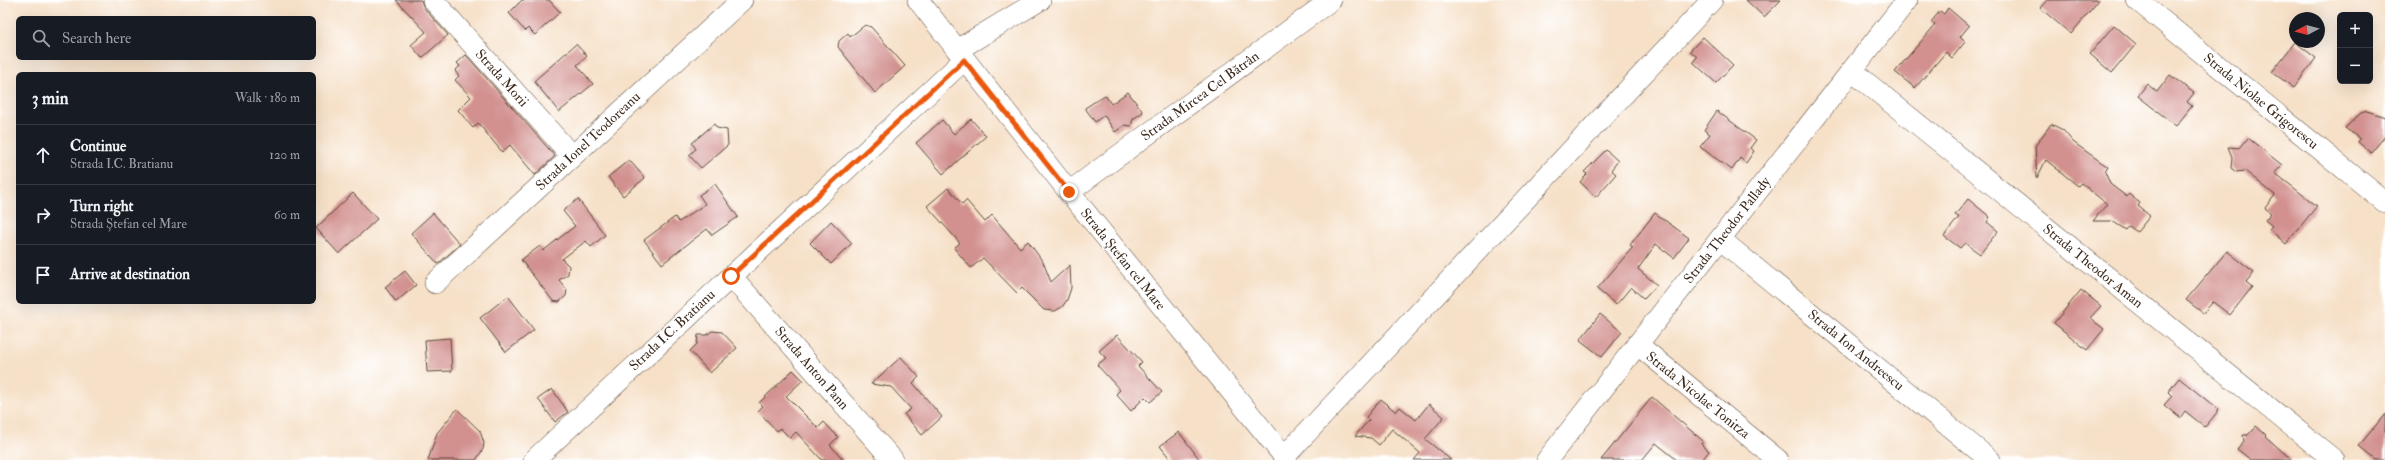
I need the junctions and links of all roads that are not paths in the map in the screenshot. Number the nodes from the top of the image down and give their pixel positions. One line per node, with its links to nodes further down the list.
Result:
1 (433, 0): 11 (street, Strada Morii)
2 (742, 0): 11 (street, Strada Ionel Teodoreanu)
3 (918, 0): 9 (street, Strada Ștefan cel Mare)
4 (1040, 0): 9 (street, Strada I.C. Bratianu)
5 (1331, 0): 12 (street, Strada Mircea Cel Bătrân)
6 (1712, 0): 19 (street)
7 (1907, 0): 10 (street, Strada Theodor Pallady)
8 (2137, 0): 13 (street, Strada Niolae Grigorescu)
9 (960, 55): 12 (street, Strada Ștefan cel Mare); 15 (street, Strada I.C. Bratianu)
10 (1852, 71): 14 (street, Strada Theodor Pallady); 24 (street, Strada Theodor Aman)
11 (571, 155): 16 (street, Strada Ionel Teodoreanu)
12 (1069, 192): 19 (street, Strada Ștefan cel Mare)
13 (2385, 202)
14 (1721, 240): 17 (street, Strada Theodor Pallady); 23 (street, Strada Ion Andreescu)
15 (731, 276): 18 (street, Strada I.C. Bratianu); 20 (street, Strada Anton Pann)
16 (435, 283)
17 (1637, 344): 21 (street, Strada Theodor Pallady); 22 (street, Strada Nicolae Tonitza)
18 (537, 456)
19 (1285, 458)
20 (893, 460)
21 (1547, 460)
22 (1778, 460)
23 (1990, 460)
24 (2334, 460)

